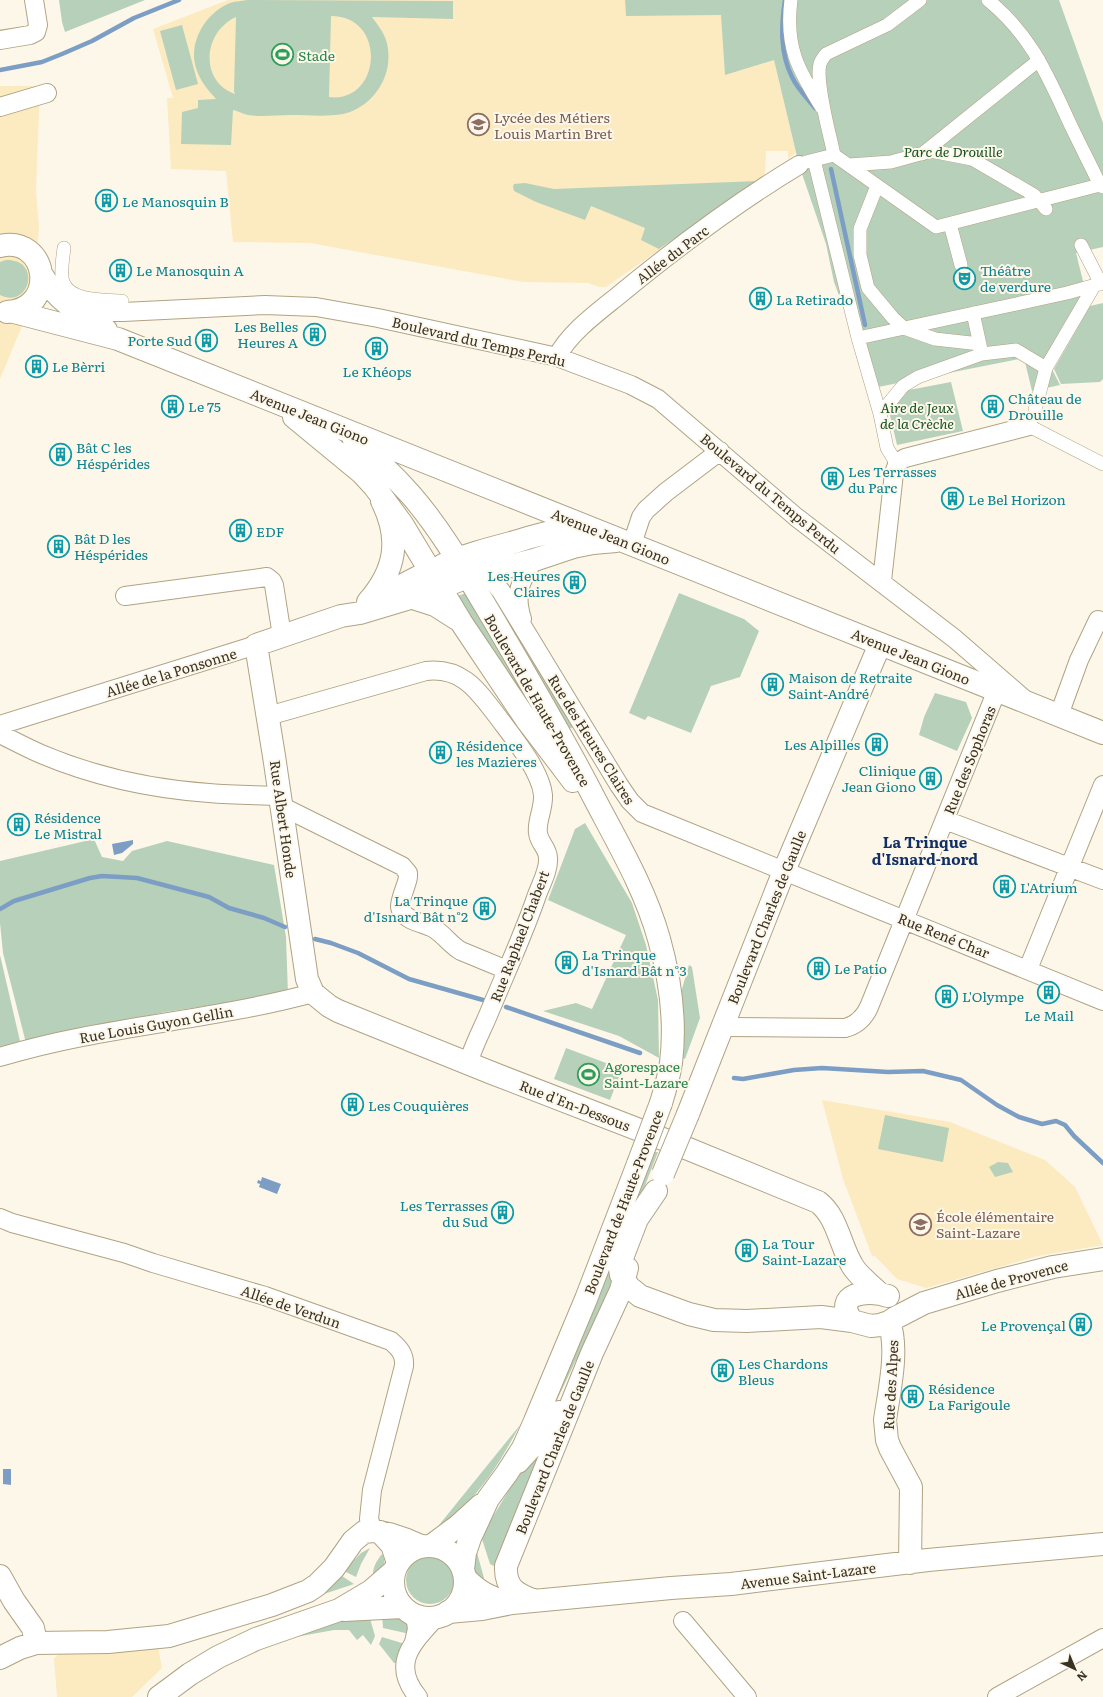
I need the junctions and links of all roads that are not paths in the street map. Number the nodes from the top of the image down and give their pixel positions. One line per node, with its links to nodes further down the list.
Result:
1 (34, 0): 5 (street)
2 (791, 0): 9 (street)
3 (920, 0): 9 (street)
4 (988, 0): 6 (street)
5 (0, 40)
6 (1039, 60): 10 (street); 15 (street)
7 (47, 94): 8 (street)
8 (0, 107)
9 (825, 113): 11 (street)
10 (921, 154): 13 (street); 16 (street)
11 (834, 155): 12 (street); 13 (street)
12 (807, 163): 29 (street); 32 (street, Allée du Parc)
13 (849, 165): 14 (street)
14 (877, 186): 17 (street); 28 (street)
15 (1102, 186): 16 (street)
16 (1043, 205): 17 (street)
17 (950, 224): 21 (street)
18 (5, 242): 22 (street, Avenue Jean Giono)
19 (1082, 245): 23 (street)
20 (64, 248): 24 (street)
21 (961, 265)
22 (42, 275): 25 (street); 26 (street, Avenue Jean Giono)
23 (1099, 284): 27 (street); 33 (street)
24 (122, 304)
25 (7, 312): 30 (street, Avenue Jean Giono)
26 (79, 312): 30 (street, Avenue Jean Giono); 32 (street, Boulevard du Temps Perdu)
27 (973, 313): 28 (street); 31 (street)
28 (904, 328): 29 (street); 31 (street)
29 (858, 338): 35 (street)
30 (118, 339): 34 (street, Avenue Jean Giono)
31 (981, 349): 33 (street); 35 (street)
32 (557, 357): 39 (street, Boulevard du Temps Perdu)
33 (1046, 368): 36 (street)
34 (264, 398): 37 (street); 38 (street, Avenue Jean Giono)
35 (880, 414): 40 (street)
36 (1032, 418): 40 (street); 41 (street)
37 (299, 421): 42 (street); 46 (street)
38 (331, 425): 43 (street, Avenue Jean Giono); 46 (street)
39 (720, 451): 44 (street); 47 (street, Boulevard du Temps Perdu)
40 (897, 464): 47 (street)
41 (1103, 464)
42 (374, 486): 46 (street); 50 (street)
43 (578, 531): 44 (street); 45 (street); 46 (street)
44 (626, 543): 56 (street, Avenue Jean Giono)
45 (534, 560): 46 (street); 54 (street, Rue des Heures Claires)
46 (454, 572): 49 (street, Allée de la Ponsonne); 50 (street, Allée de la Ponsonne); 53 (street, Boulevard de Haute-Provence); 54 (street, Rue des Heures Claires); 68 (street, Boulevard de Haute-Provence)
47 (882, 582): 59 (street, Boulevard du Temps Perdu)
48 (125, 596): 55 (street)
49 (413, 598): 51 (street, Allée de la Ponsonne); 53 (street)
50 (368, 602): 51 (street, Allée de la Ponsonne)
51 (341, 616): 55 (street, Allée de la Ponsonne)
52 (1098, 620): 60 (street)
53 (460, 622): 68 (street, Boulevard de Haute-Provence)
54 (527, 635): 70 (street, Rue des Heures Claires)
55 (282, 636): 57 (street, Allée de la Ponsonne)
56 (880, 644): 58 (street, Avenue Jean Giono); 70 (street, Boulevard Charles de Gaulle)
57 (256, 645): 61 (street, Rue Albert Honde); 62 (street, Allée de la Ponsonne)
58 (997, 690): 59 (street, Avenue Jean Giono); 67 (street, Rue des Sophoras)
59 (1028, 702): 60 (street, Avenue Jean Giono)
60 (1058, 715): 63 (street, Avenue Jean Giono)
61 (268, 716): 66 (street, Rue Albert Honde); 74 (street, Rue Raphael Chabert)
62 (0, 725)
63 (1103, 733)
64 (0, 734): 66 (street)
65 (1103, 785): 69 (street)
66 (280, 801): 74 (street); 75 (street, Rue Albert Honde)
67 (945, 820): 69 (street); 72 (street, Rue des Sophoras)
68 (608, 824): 87 (street, Boulevard de Haute-Provence, bridge)
69 (1069, 867): 71 (street); 73 (street)
70 (784, 871): 72 (street, Rue René Char); 77 (street, Boulevard Charles de Gaulle)
71 (1103, 880)
72 (904, 920): 73 (street, Rue René Char); 77 (street, Rue des Sophoras)
73 (1028, 969): 76 (street, Rue René Char)
74 (504, 977): 79 (street, Rue Raphael Chabert)
75 (313, 993): 78 (street, Rue Louis Guyon Gellin); 79 (street, Rue d'En-Dessous)
76 (1103, 1001)
77 (722, 1027): 83 (street, Boulevard Charles de Gaulle, bridge)
78 (0, 1057)
79 (468, 1064): 82 (street, Rue d'En-Dessous)
80 (0, 1218): 89 (street, Allée de Verdun)
81 (1101, 1260): 85 (street, Allée de Provence)
82 (852, 1266): 84 (street, Rue d'En-Dessous); 85 (street, Rue d'En-Dessous)
83 (628, 1285): 84 (street); 86 (street, Boulevard Charles de Gaulle)
84 (850, 1308): 85 (street); 85 (street)
85 (889, 1308): 92 (street, Rue des Alpes)
86 (592, 1353): 87 (street); 96 (street, Boulevard Charles de Gaulle)
87 (507, 1473): 88 (street, Boulevard de Haute-Provence)
88 (488, 1499): 91 (street, Boulevard de Haute-Provence); 94 (street, Boulevard de Haute-Provence)
89 (377, 1532): 91 (street); 93 (street); 102 (street)
90 (1103, 1544): 92 (street, Avenue Saint-Lazare)
91 (426, 1546): 93 (street); 94 (street)
92 (910, 1563): 96 (street, Avenue Saint-Lazare)
93 (396, 1567): 98 (street); 99 (street)
94 (464, 1574): 97 (street); 99 (street)
95 (0, 1576): 102 (street)
96 (535, 1601): 97 (street, Avenue Saint-Lazare)
97 (512, 1603): 99 (street)
98 (339, 1610): 99 (street); 104 (street)
99 (425, 1613): 105 (street)
100 (683, 1621): 106 (street)
101 (1103, 1638): 107 (street)
102 (36, 1643): 103 (street)
103 (0, 1658)
104 (159, 1697)
105 (418, 1697)
106 (747, 1697)
107 (998, 1697)

